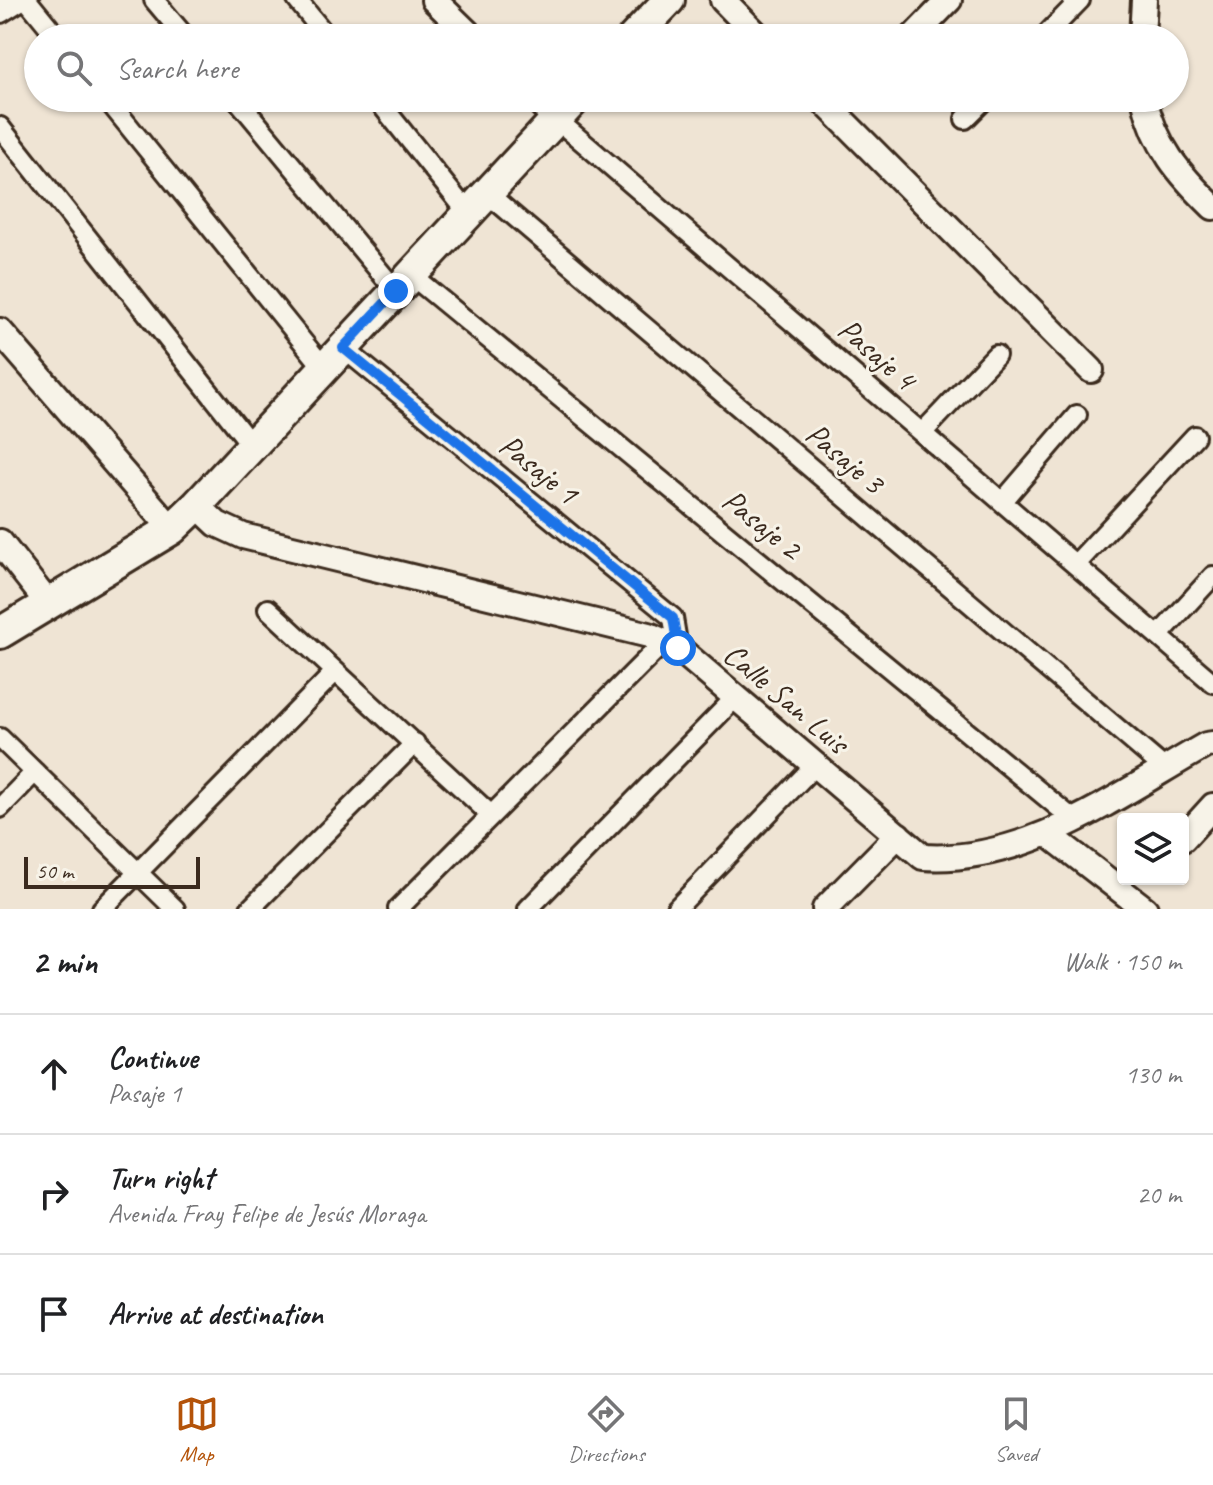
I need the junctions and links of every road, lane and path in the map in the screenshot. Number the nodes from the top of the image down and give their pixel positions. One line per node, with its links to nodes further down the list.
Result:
1 (16, 0): 11 (street)
2 (27, 0): 12 (street)
3 (154, 0): 13 (street)
4 (297, 0): 14 (street)
5 (434, 0): 15 (street)
6 (723, 0): 17 (street)
7 (949, 0): 18 (street)
8 (1080, 0): 19 (street)
9 (1144, 0): 20 (street)
10 (662, 2): 16 (street)
11 (0, 10)
12 (47, 24)
13 (174, 24)
14 (317, 24)
15 (459, 24)
16 (644, 24)
17 (746, 24)
18 (926, 24)
19 (1057, 24)
20 (1143, 24)
21 (118, 112): 36 (street)
22 (249, 112): 33 (street)
23 (389, 112): 31 (street)
24 (549, 112): 31 (street)
25 (563, 112): 39 (street, Pasaje 4)
26 (834, 112): 37 (street)
27 (972, 112): 29 (street)
28 (1148, 112): 32 (street)
29 (965, 119)
30 (0, 127): 41 (street)
31 (477, 203): 33 (street); 60 (street, Pasaje 3)
32 (1213, 207)
33 (404, 283): 36 (street); 65 (street, Pasaje 2)
34 (0, 331): 44 (street)
35 (996, 355): 39 (street)
36 (334, 358): 41 (street); 52 (street, Pasaje 1)
37 (1091, 370)
38 (1077, 415): 42 (street)
39 (922, 433): 42 (street, Pasaje 4)
40 (1195, 436): 46 (street)
41 (252, 446): 43 (street)
42 (1003, 501): 46 (street, Pasaje 4)
43 (197, 505): 44 (street); 52 (street, Calle San Luis)
44 (172, 529): 48 (street)
45 (0, 542): 48 (street)
46 (1076, 564): 51 (street, Pasaje 4)
47 (1213, 576): 51 (street)
48 (47, 602): 50 (street)
49 (268, 609): 53 (street)
50 (0, 633)
51 (1159, 635): 54 (street, Pasaje 4)
52 (671, 645): 55 (street, Calle San Luis); 64 (street)
53 (335, 672): 57 (street); 69 (street)
54 (1213, 683)
55 (736, 697): 59 (street, Calle San Luis); 75 (street)
56 (0, 738): 61 (street)
57 (415, 743): 64 (street); 73 (street)
58 (1213, 744): 60 (street, Calle San Luis)
59 (815, 765): 68 (street, Calle San Luis); 76 (street)
60 (1164, 768): 65 (street, Calle San Luis)
61 (35, 772): 63 (street); 69 (street)
62 (1213, 806): 66 (street)
63 (0, 808)
64 (491, 815): 74 (street)
65 (1074, 820): 67 (street, Calle San Luis)
66 (1189, 832)
67 (1048, 834): 68 (street, Calle San Luis); 70 (street)
68 (898, 835): 77 (street)
69 (138, 872): 71 (street); 72 (street)
70 (1136, 898)
71 (102, 909)
72 (175, 909)
73 (250, 909)
74 (398, 909)
75 (528, 909)
76 (676, 909)
77 (825, 909)

